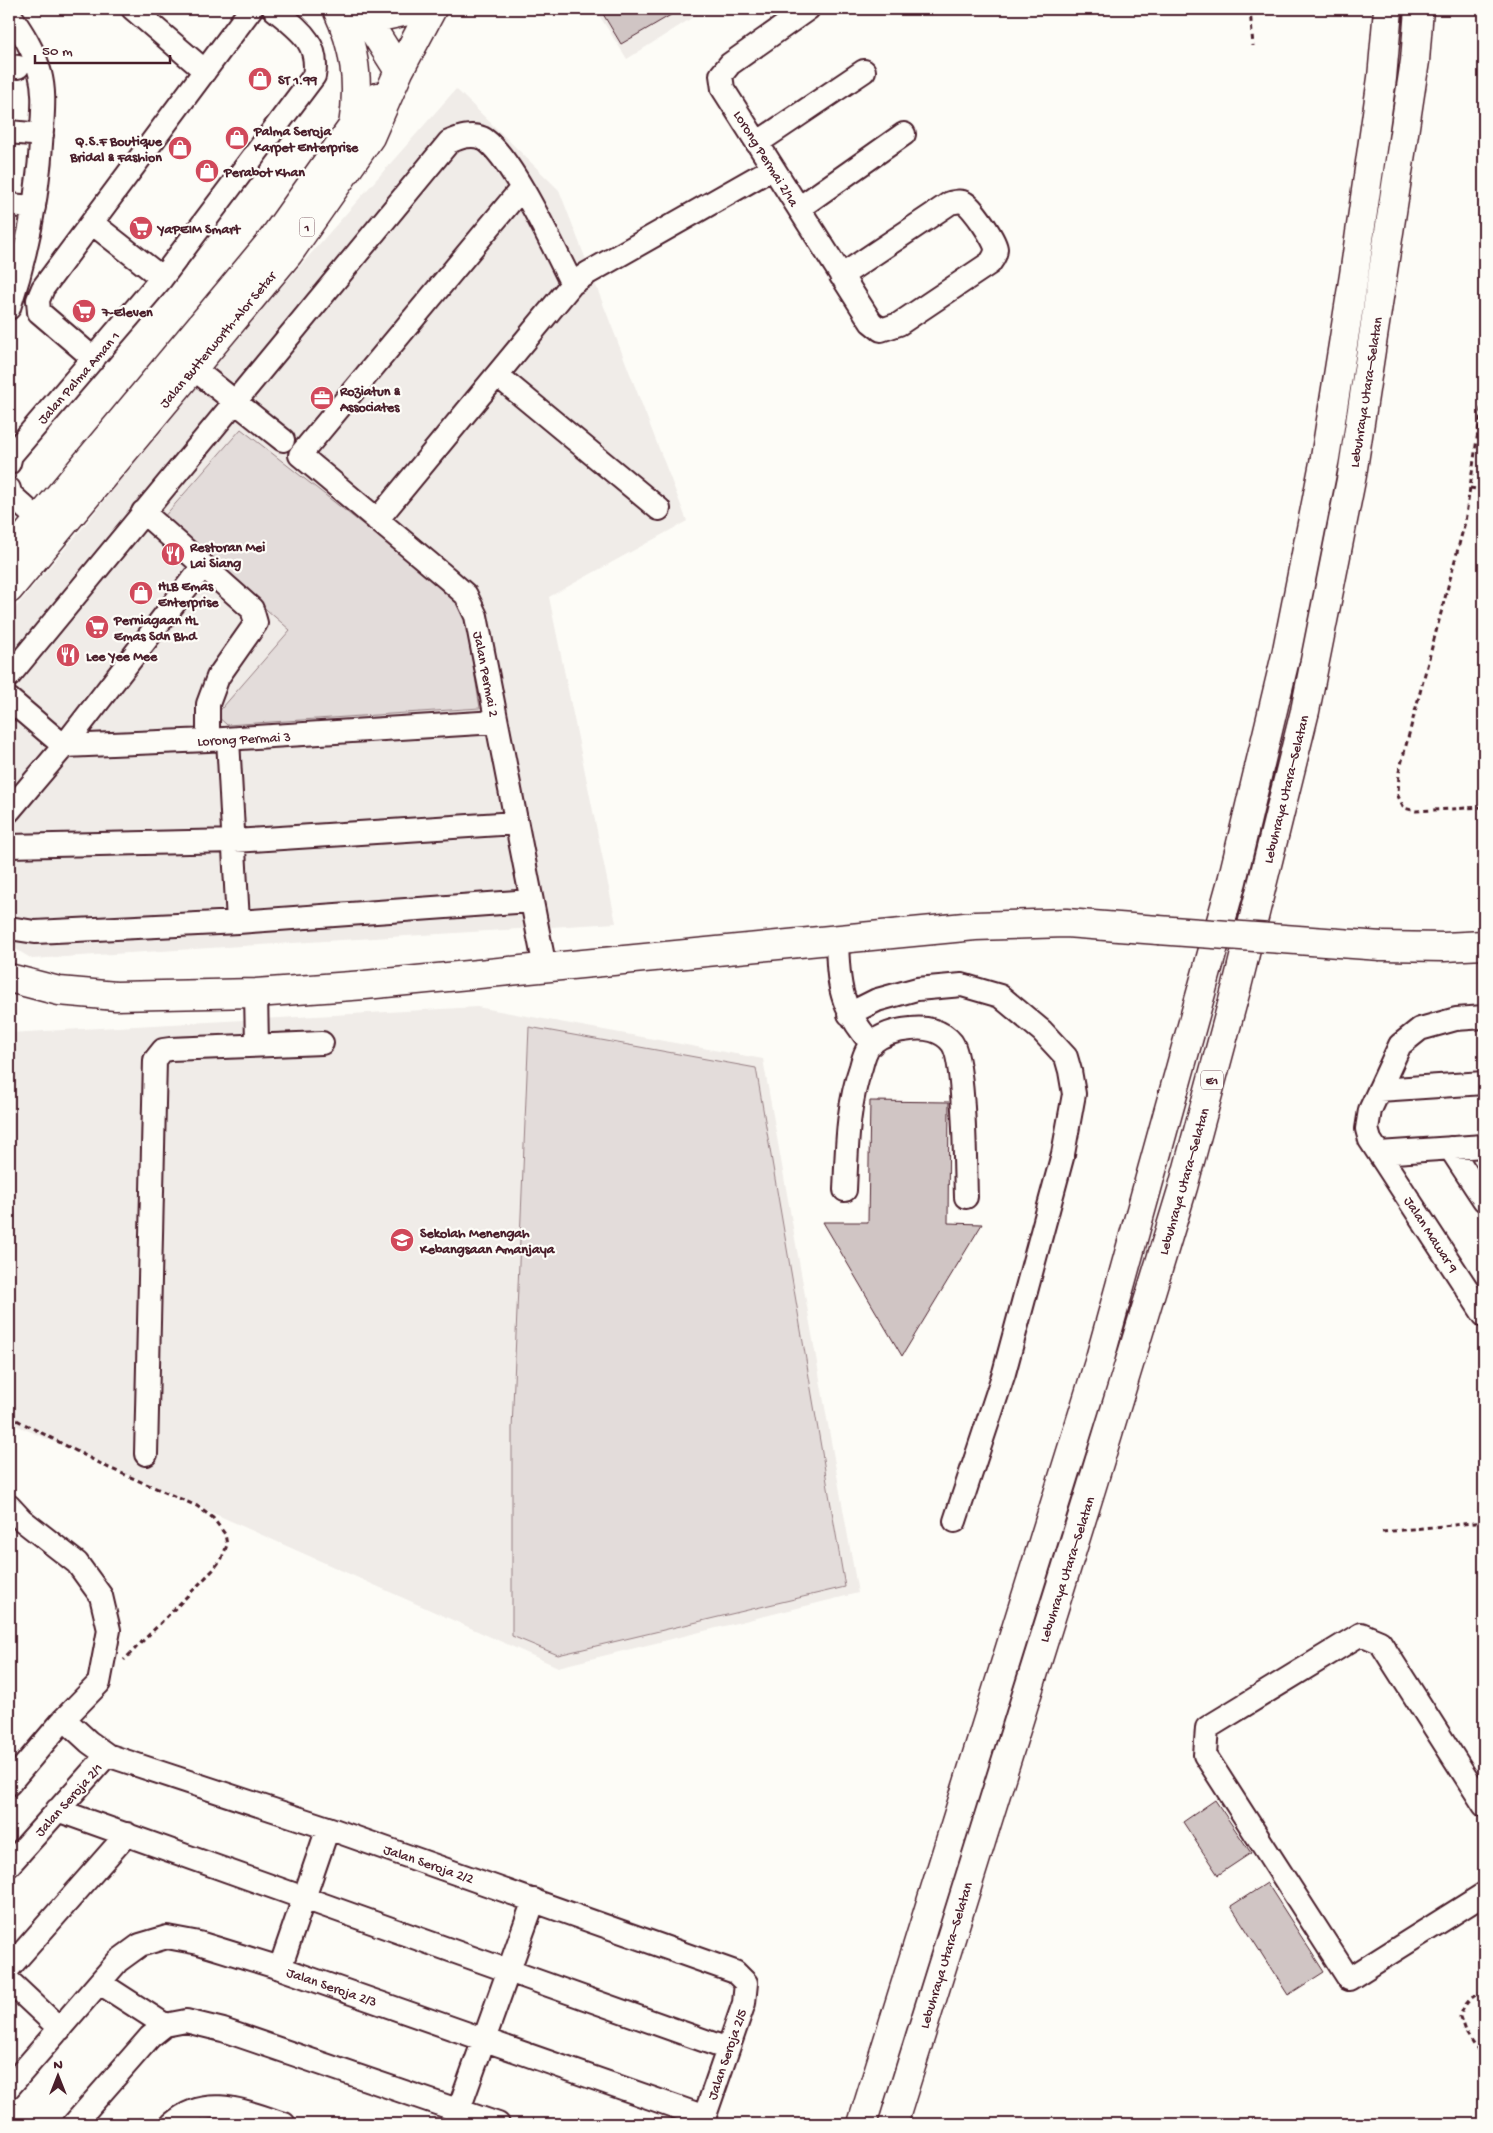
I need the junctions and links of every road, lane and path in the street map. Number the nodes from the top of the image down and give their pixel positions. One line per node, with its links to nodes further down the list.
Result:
1 (133, 9): 15 (street)
2 (251, 9): 15 (street)
3 (274, 9): 30 (street, Jalan Palma Aman 1)
4 (417, 9): 10 (main road)
5 (432, 9): 14 (main road, Jalan Butterworth-Alor Setar / 1)
6 (808, 9): 21 (street, Lorong Permai 2/1a)
7 (1250, 9): 13 (path)
8 (1388, 9): 119 (main road, Lebuhraya Utara–Selatan)
9 (1419, 9): 120 (main road, Lebuhraya Utara–Selatan / E1)
10 (343, 11): 14 (main road); 17 (main road)
11 (9, 13): 12 (street)
12 (17, 35): 19 (street)
13 (1253, 46)
14 (399, 70): 17 (main road, Jalan Butterworth-Alor Setar / 1); 34 (main road, Jalan Butterworth-Alor Setar / 1)
15 (205, 71): 27 (street)
16 (864, 71): 21 (street)
17 (353, 126): 34 (main road, Jalan Butterworth-Alor Setar / 1)
18 (9, 132): 19 (street)
19 (42, 134): 25 (street)
20 (904, 134): 26 (street)
21 (757, 142): 22 (street, Lorong Permai 2/1a)
22 (773, 168): 26 (street, Lorong Permai 2/1a); 31 (street)
23 (521, 189): 31 (street); 37 (street); 45 (street, Jalan Permai 2)
24 (9, 205): 25 (street)
25 (34, 207): 29 (street)
26 (799, 208): 28 (street, Lorong Permai 2/1a)
27 (92, 224): 30 (street); 33 (street)
28 (841, 276): 28 (street, Lorong Permai 2/1a)
29 (14, 277): 32 (street)
30 (162, 278): 33 (street, Jalan Palma Aman 1)
31 (572, 284): 35 (street)
32 (9, 308)
33 (94, 360): 39 (street, Jalan Palma Aman 1)
34 (184, 362): 37 (street); 46 (main road, Jalan Butterworth-Alor Setar / 1)
35 (496, 375): 43 (street); 45 (street)
36 (1484, 390): 40 (path)
37 (234, 401): 38 (street); 44 (street)
38 (283, 440)
39 (9, 463)
40 (1470, 488): 42 (path); 55 (path)
41 (9, 489): 46 (street)
42 (1484, 490)
43 (659, 508)
44 (143, 512): 48 (street); 50 (street)
45 (377, 520): 52 (street, Jalan Permai 2)
46 (46, 528): 47 (main road, Jalan Butterworth-Alor Setar / 1); 49 (main road, Jalan Butterworth-Alor Setar / 1)
47 (9, 556)
48 (203, 566): 53 (street); 54 (street)
49 (9, 589)
50 (9, 676)
51 (9, 699): 54 (street)
52 (496, 722): 53 (street, Lorong Permai 3); 57 (street, Jalan Permai 2)
53 (218, 740): 54 (street, Lorong Permai 3); 58 (street)
54 (64, 746): 56 (street)
55 (1484, 807)
56 (9, 811)
57 (516, 823): 58 (street); 60 (street, Jalan Permai 2)
58 (234, 841): 59 (street); 61 (street)
59 (9, 846)
60 (531, 901): 61 (street); 65 (street, Jalan Permai 2)
61 (238, 922): 62 (street)
62 (9, 928)
63 (837, 939): 64 (main road, bridge); 65 (main road); 68 (street)
64 (1484, 946)
65 (544, 968): 67 (main road)
66 (9, 978): 67 (main road)
67 (256, 993): 72 (street)
68 (850, 1014): 71 (street); 85 (street)
69 (1484, 1017): 74 (street, Jalan Mawar 9)
70 (322, 1043): 72 (street)
71 (872, 1044): 78 (street); 79 (street)
72 (257, 1045): 83 (street)
73 (1484, 1083): 74 (street)
74 (1379, 1090): 77 (street, Jalan Mawar 9)
75 (1484, 1146): 76 (street)
76 (1450, 1148): 77 (street); 80 (street)
77 (1379, 1153): 81 (street, Jalan Mawar 9)
78 (845, 1190)
79 (966, 1197)
80 (1484, 1200)
81 (1484, 1315)
82 (9, 1416): 88 (path)
83 (146, 1454)
84 (9, 1506): 88 (street)
85 (955, 1521)
86 (1484, 1522): 87 (path)
87 (1382, 1532)
88 (99, 1683): 89 (street)
89 (64, 1719): 90 (street, Jalan Seroja 2/2); 91 (street)
90 (107, 1755): 93 (street, Jalan Seroja 2/1); 94 (street, Jalan Seroja 2/2)
91 (9, 1784)
92 (1484, 1805): 97 (street)
93 (57, 1810): 95 (street); 96 (street, Jalan Seroja 2/1)
94 (328, 1828): 98 (street); 99 (street, Jalan Seroja 2/2)
95 (127, 1834): 98 (street); 100 (street)
96 (9, 1865)
97 (1484, 1894)
98 (304, 1898): 101 (street); 102 (street)
99 (534, 1900): 102 (street); 105 (street, Jalan Seroja 2/2)
100 (9, 1968)
101 (280, 1968): 104 (street, Jalan Seroja 2/3); 109 (street, Jalan Seroja 2/3)
102 (508, 1970): 109 (street); 110 (street)
103 (9, 1981): 108 (street)
104 (100, 1983): 107 (street); 108 (street, Jalan Seroja 2/3)
105 (746, 1984): 110 (street, Jalan Seroja 2/5)
106 (1484, 1991): 111 (path)
107 (165, 2024): 113 (street); 115 (street)
108 (60, 2029): 112 (street, Jalan Seroja 2/3)
109 (483, 2039): 113 (street); 114 (street, Jalan Seroja 2/3)
110 (728, 2049): 114 (street, Jalan Seroja 2/5)
111 (1484, 2060)
112 (9, 2087)
113 (456, 2117): 118 (street)
114 (703, 2121)
115 (74, 2124)
116 (172, 2124): 117 (street)
117 (284, 2124)
118 (498, 2124)
119 (862, 2124)
120 (893, 2124)

